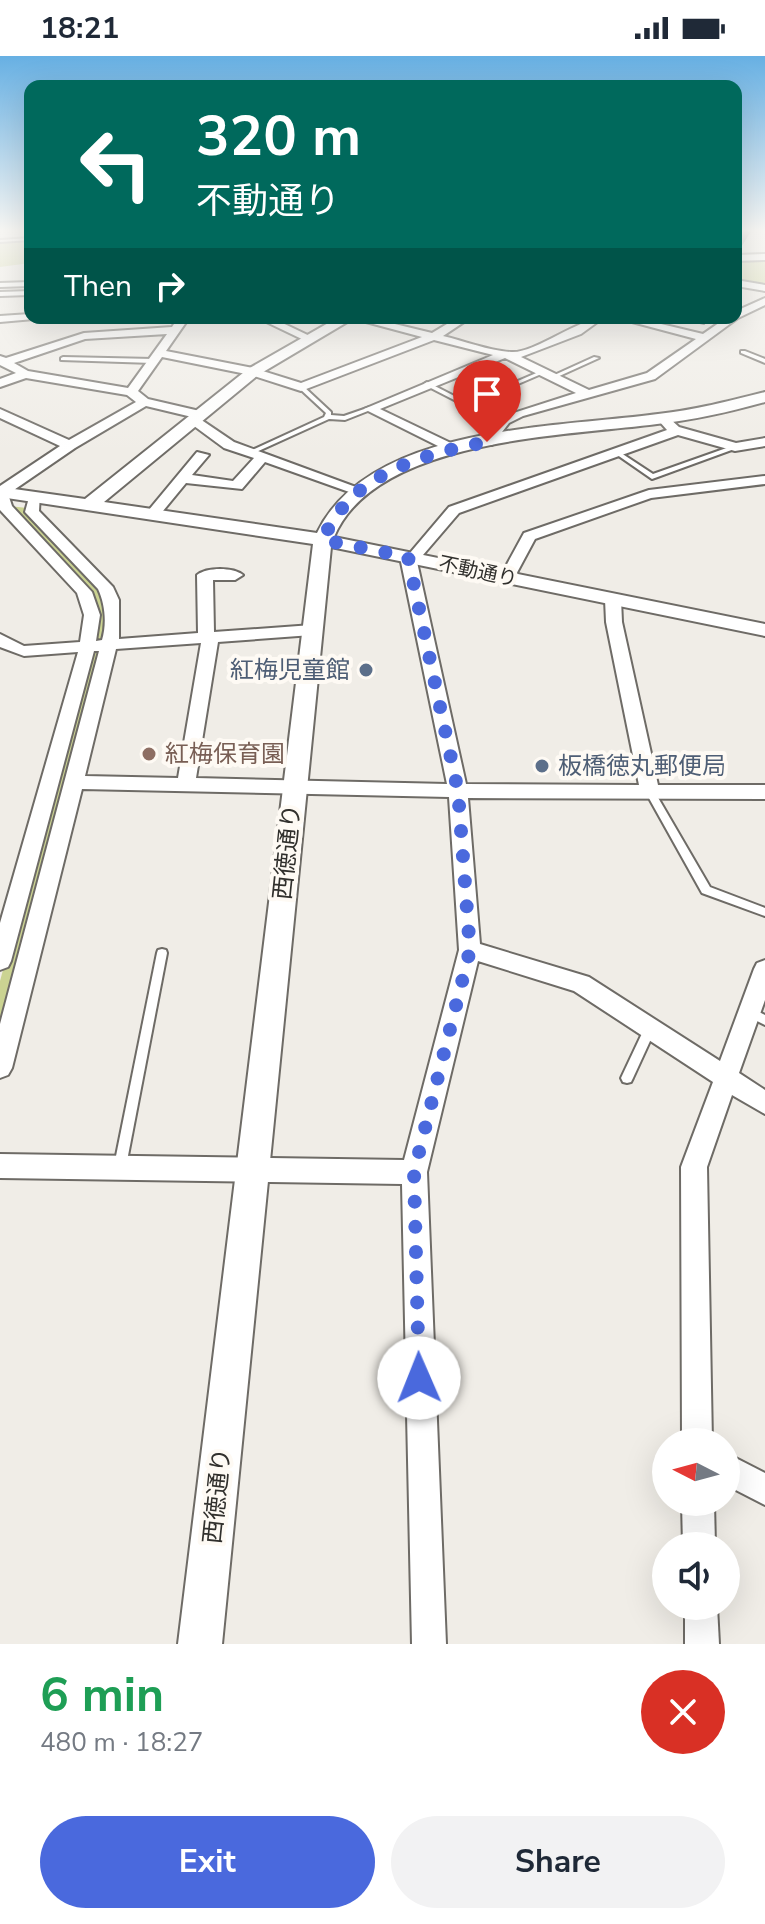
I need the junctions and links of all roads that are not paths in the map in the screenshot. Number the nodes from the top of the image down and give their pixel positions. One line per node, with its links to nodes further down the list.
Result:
1 (3, 317): 2 (street)
2 (24, 317)
3 (180, 324): 11 (street)
4 (276, 324): 13 (street)
5 (336, 324): 13 (street)
6 (380, 324): 12 (street)
7 (455, 324): 12 (street)
8 (589, 324): 16 (street)
9 (646, 324): 14 (street)
10 (726, 324): 14 (street)
11 (176, 330): 17 (street); 20 (street)
12 (433, 337): 16 (street); 28 (street)
13 (310, 339): 22 (street)
14 (710, 340): 30 (street)
15 (743, 352): 21 (lane)
16 (508, 356): 24 (street); 26 (street)
17 (156, 357): 19 (lane); 22 (street); 29 (street)
18 (596, 358): 24 (lane)
19 (63, 359)
20 (2, 360): 23 (street)
21 (765, 361)
22 (253, 372): 28 (street); 36 (street)
23 (25, 374): 25 (street); 29 (street)
24 (548, 375): 27 (lane); 30 (street)
25 (0, 383)
26 (427, 384): 33 (street); 37 (lane)
27 (509, 386)
28 (301, 387): 35 (lane)
29 (131, 392): 32 (street)
30 (588, 394): 37 (street)
31 (765, 397): 38 (street, 西徳通り)
32 (144, 402): 36 (street); 41 (street)
33 (370, 409): 35 (lane); 43 (street)
34 (0, 413): 41 (street)
35 (328, 417): 46 (lane)
36 (197, 418): 46 (street); 52 (street)
37 (503, 423): 39 (street)
38 (671, 426): 39 (street, 西徳通り); 42 (street); 44 (street)
39 (487, 442): 43 (street, 西徳通り)
40 (765, 442): 42 (street)
41 (70, 445): 50 (street)
42 (735, 447): 44 (lane)
43 (452, 449): 49 (street, 西徳通り)
44 (616, 452): 55 (street)
45 (202, 455): 47 (street)
46 (256, 456): 47 (street); 49 (street)
47 (183, 478): 53 (street)
48 (765, 480): 57 (street)
49 (357, 490): 54 (street, 西徳通り)
50 (0, 491): 51 (street, 不動通り); 64 (street)
51 (35, 497): 52 (street, 不動通り); 63 (street)
52 (89, 505): 53 (street, 不動通り)
53 (153, 514): 54 (street, 不動通り)
54 (323, 540): 55 (street, 不動通り); 59 (street, 西徳通り)
55 (411, 558): 57 (street, 不動通り); 70 (street)
56 (235, 575): 61 (street)
57 (508, 577): 58 (street, 不動通り)
58 (613, 599): 60 (street, 不動通り); 71 (street)
59 (312, 630): 61 (street); 69 (street, 西徳通り)
60 (765, 630)
61 (208, 638): 63 (street); 68 (street)
62 (0, 639): 65 (street)
63 (110, 646): 64 (street); 67 (street)
64 (87, 648): 65 (street); 76 (street)
65 (17, 649): 66 (street)
66 (0, 665)
67 (74, 782): 68 (street); 80 (street)
68 (186, 784): 69 (street)
69 (295, 786): 70 (street); 86 (street, 西徳通り)
70 (458, 791): 71 (street); 74 (street)
71 (650, 791): 72 (street); 73 (lane)
72 (765, 792)
73 (765, 912)
74 (470, 950): 79 (street); 87 (street)
75 (162, 953): 85 (lane)
76 (0, 961)
77 (765, 969): 78 (street)
78 (757, 1016): 82 (street)
79 (650, 1028): 81 (lane); 82 (street)
80 (0, 1068)
81 (627, 1078)
82 (725, 1078): 83 (street); 88 (street)
83 (765, 1103)
84 (0, 1166): 85 (street)
85 (119, 1168): 86 (street)
86 (253, 1171): 87 (street); 92 (street, 西徳通り)
87 (414, 1172): 93 (street)
88 (697, 1428)
89 (740, 1476): 90 (street)
90 (765, 1490)
91 (701, 1620): 94 (street)
92 (200, 1644)
93 (429, 1644)
94 (702, 1644)

